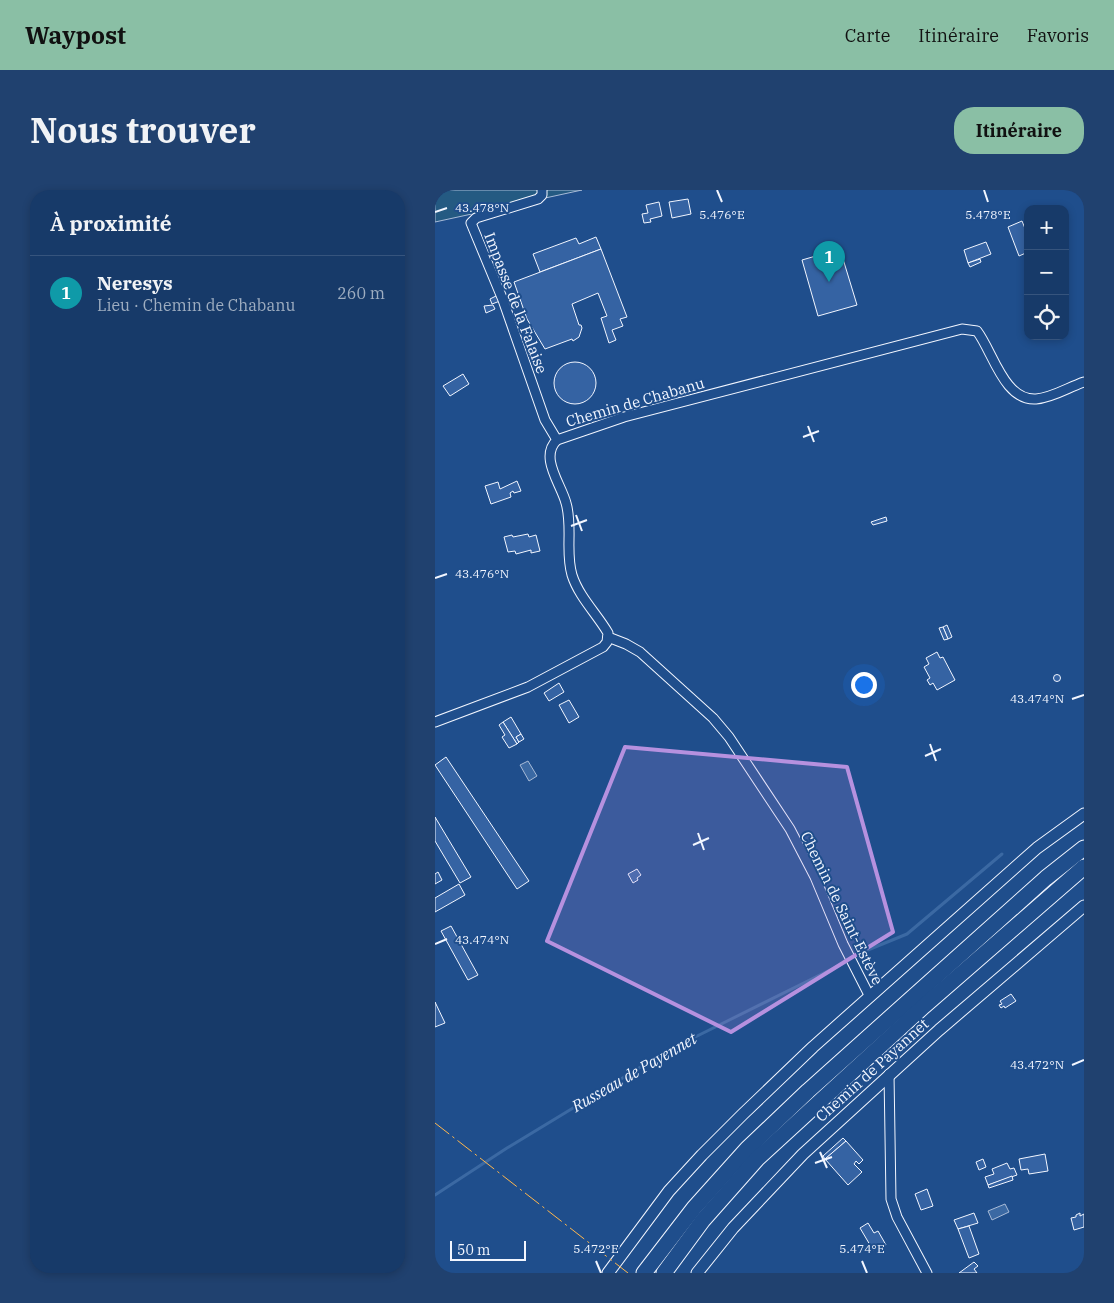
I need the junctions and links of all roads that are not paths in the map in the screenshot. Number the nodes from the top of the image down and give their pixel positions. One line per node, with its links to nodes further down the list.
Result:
1 (543, 190): 3 (street, Impasse de la Falaise)
2 (1084, 382): 3 (street, Chemin de Chabanu)
3 (557, 440): 4 (street, Chemin de Chabanu)
4 (608, 638): 5 (street); 10 (street, Chemin de Saint-Estève)
5 (435, 722)
6 (1084, 814): 10 (street)
7 (1084, 848): 13 (highway)
8 (1084, 867): 14 (highway)
9 (1084, 906): 11 (street, Chemin de Payannet)
10 (870, 996): 12 (street)
11 (889, 1074): 15 (street, Chemin de Payannet); 16 (street)
12 (608, 1273)
13 (644, 1273)
14 (664, 1273)
15 (697, 1273)
16 (927, 1273)

